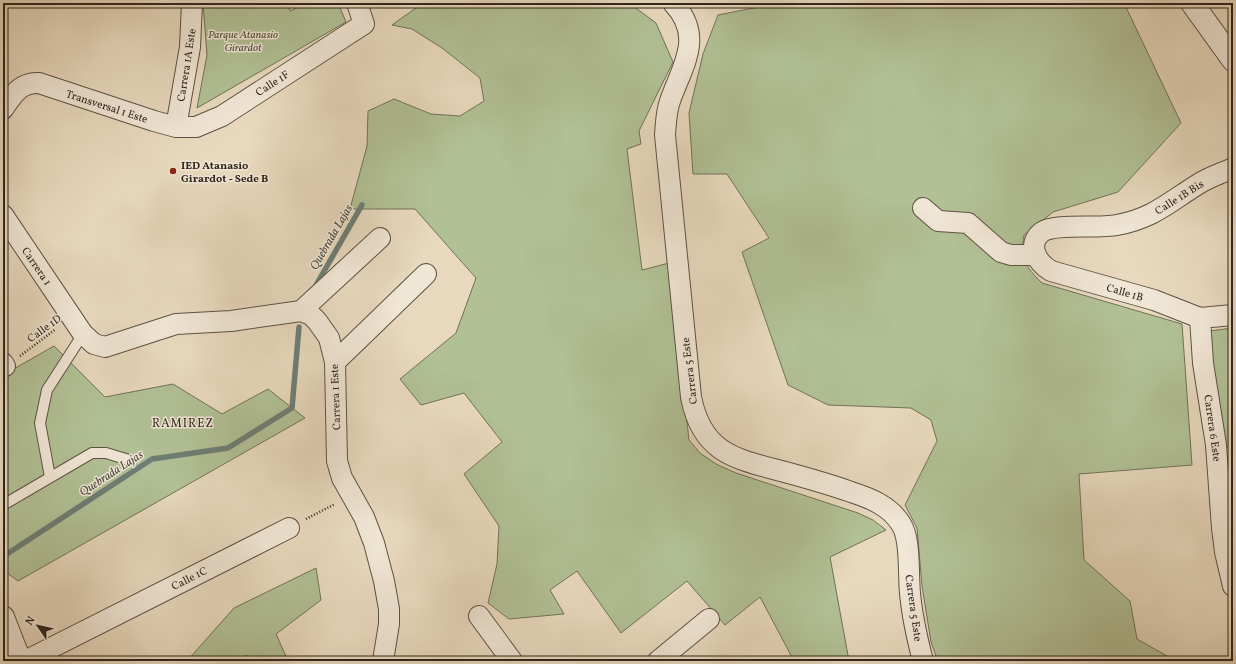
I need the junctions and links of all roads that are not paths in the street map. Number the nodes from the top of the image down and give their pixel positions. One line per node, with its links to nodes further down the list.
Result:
1 (192, 3): 7 (street, Carrera 1A Este)
2 (357, 3): 7 (street, Calle 1F)
3 (673, 3): 32 (street, Carrera 5 Este)
4 (1192, 3): 5 (street)
5 (1233, 60)
6 (3, 109): 7 (street, Transversal 1 Este)
7 (176, 127)
8 (1233, 168): 12 (street, Calle 1B Bis)
9 (923, 208): 12 (street)
10 (3, 215): 17 (street, Carrera 1)
11 (380, 238): 14 (street)
12 (1035, 249): 16 (street, Calle 1B)
13 (426, 274): 18 (street)
14 (301, 311): 17 (street); 18 (street, Carrera 1 Este)
15 (1233, 315): 16 (street, Calle 1B)
16 (1200, 318): 23 (street, Carrera 6 Este)
17 (83, 334): 20 (lane)
18 (334, 362): 29 (street, Carrera 1 Este)
19 (128, 460): 20 (lane)
20 (50, 476): 21 (lane)
21 (3, 505)
22 (288, 528): 28 (street, Calle 1C)
23 (1233, 586)
24 (479, 616): 30 (street)
25 (3, 617): 27 (street)
26 (709, 619): 31 (street)
27 (20, 661)
28 (25, 661)
29 (383, 661)
30 (512, 661)
31 (660, 661)
32 (923, 661)

